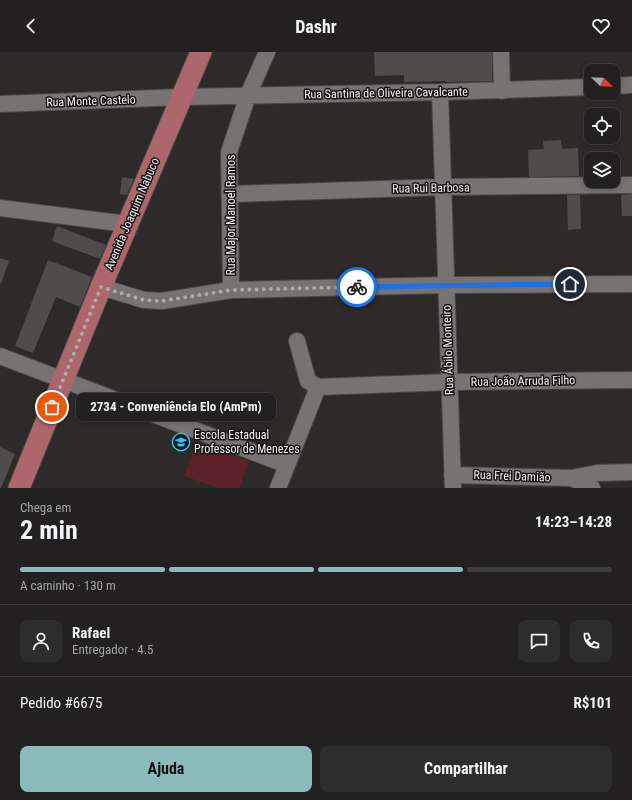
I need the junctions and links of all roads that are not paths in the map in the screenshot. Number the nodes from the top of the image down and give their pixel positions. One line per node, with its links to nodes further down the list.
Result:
1 (201, 52): 10 (main road, Avenida Joaquim Nabuco)
2 (267, 52): 9 (street, Rua Major Manoel Ramos)
3 (501, 52): 7 (street)
4 (632, 85): 5 (street)
5 (620, 86)
6 (584, 87): 7 (street, Rua Santina de Oliveira Cavalcante)
7 (502, 91): 8 (street, Rua Santina de Oliveira Cavalcante)
8 (440, 92): 9 (street, Rua Santina de Oliveira Cavalcante); 13 (street, Rua Ábilo Monteiro)
9 (248, 95): 10 (street, Rua Santina de Oliveira Cavalcante); 14 (street, Rua Major Manoel Ramos)
10 (182, 97): 11 (street, Rua Monte Castelo); 16 (main road, Avenida Joaquim Nabuco)
11 (0, 104)
12 (632, 185): 13 (street, Rua Rui Barbosa)
13 (444, 187): 14 (street, Rua Rui Barbosa); 18 (street, Rua Ábilo Monteiro)
14 (231, 194): 20 (street, Rua Major Manoel Ramos)
15 (0, 208): 16 (street)
16 (128, 224): 19 (main road, Avenida Joaquim Nabuco)
17 (632, 284): 18 (street)
18 (446, 285): 20 (street); 25 (street, Rua Ábilo Monteiro)
19 (101, 287): 20 (street); 23 (main road, Avenida Joaquim Nabuco)
20 (231, 290)
21 (297, 341): 26 (street)
22 (0, 356): 23 (street)
23 (63, 380): 27 (street); 31 (main road, Avenida Joaquim Nabuco)
24 (632, 380): 25 (street, Rua João Arruda Filho)
25 (450, 382): 26 (street, Rua João Arruda Filho); 30 (street, Rua Ábilo Monteiro)
26 (318, 387): 27 (street)
27 (287, 465): 32 (street)
28 (632, 472): 29 (street, Rua Frei Damião)
29 (572, 478): 30 (street, Rua Frei Damião); 33 (street, Rua Frei Damião)
30 (453, 481)
31 (20, 488)
32 (278, 488)
33 (592, 488)

